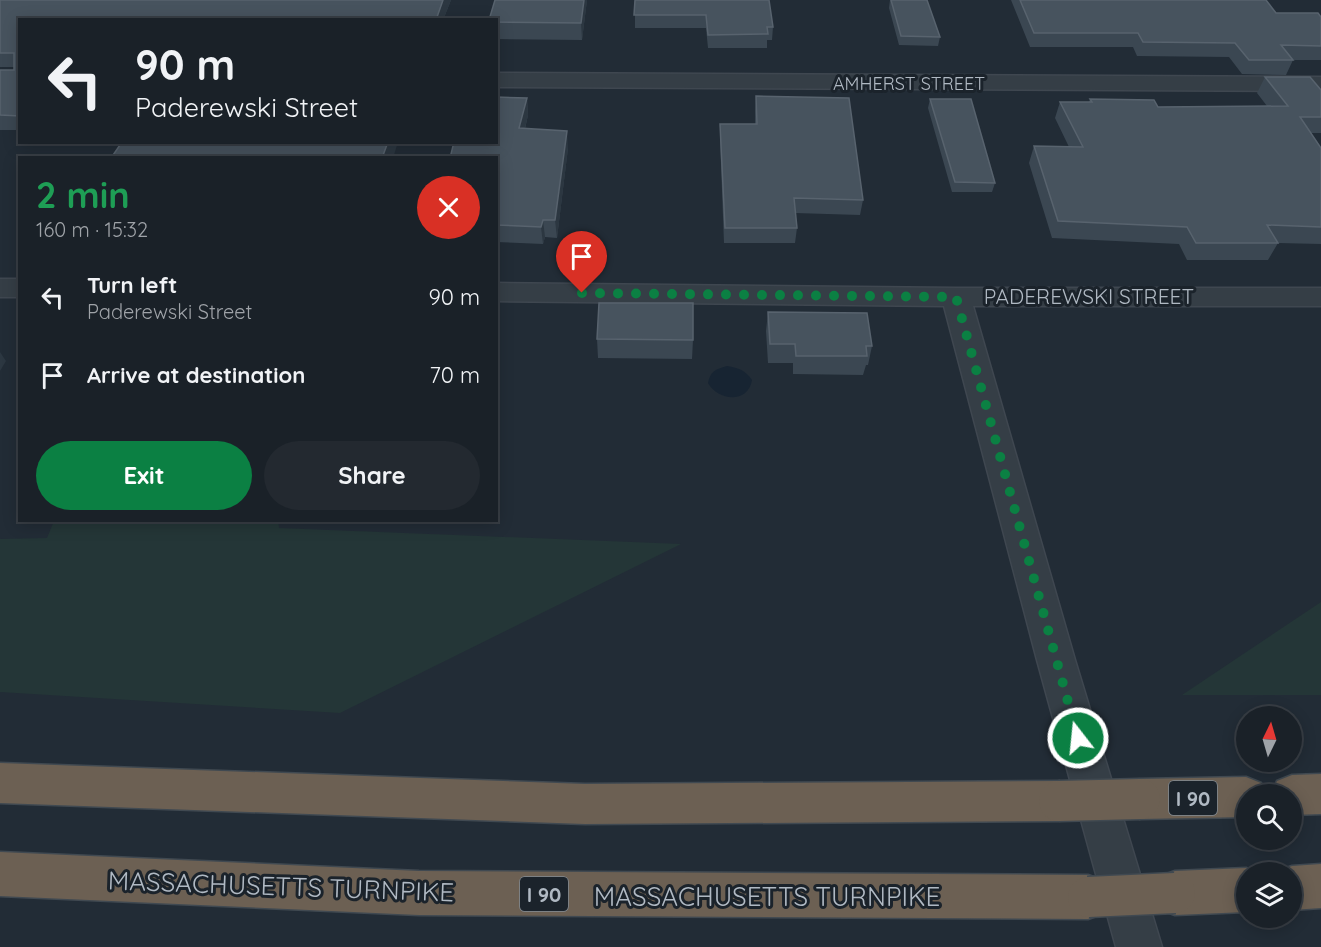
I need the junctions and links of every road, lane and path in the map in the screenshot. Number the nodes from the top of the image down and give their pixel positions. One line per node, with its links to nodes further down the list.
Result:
1 (498, 80): 2 (street, AMHERST STREET)
2 (1321, 84)
3 (0, 288): 4 (street)
4 (18, 288)
5 (498, 292): 6 (street, PADEREWSKI STREET)
6 (956, 297): 7 (street, PADEREWSKI STREET); 16 (street)
7 (1321, 297)
8 (0, 783): 11 (highway, I 90, bridge)
9 (1321, 794): 10 (highway)
10 (1302, 795)
11 (1236, 797)
12 (0, 874): 15 (highway, MASSACHUSETTS TURNPIKE / I 90, bridge)
13 (1321, 886): 14 (highway)
14 (1302, 887)
15 (1236, 890)
16 (1139, 947)

